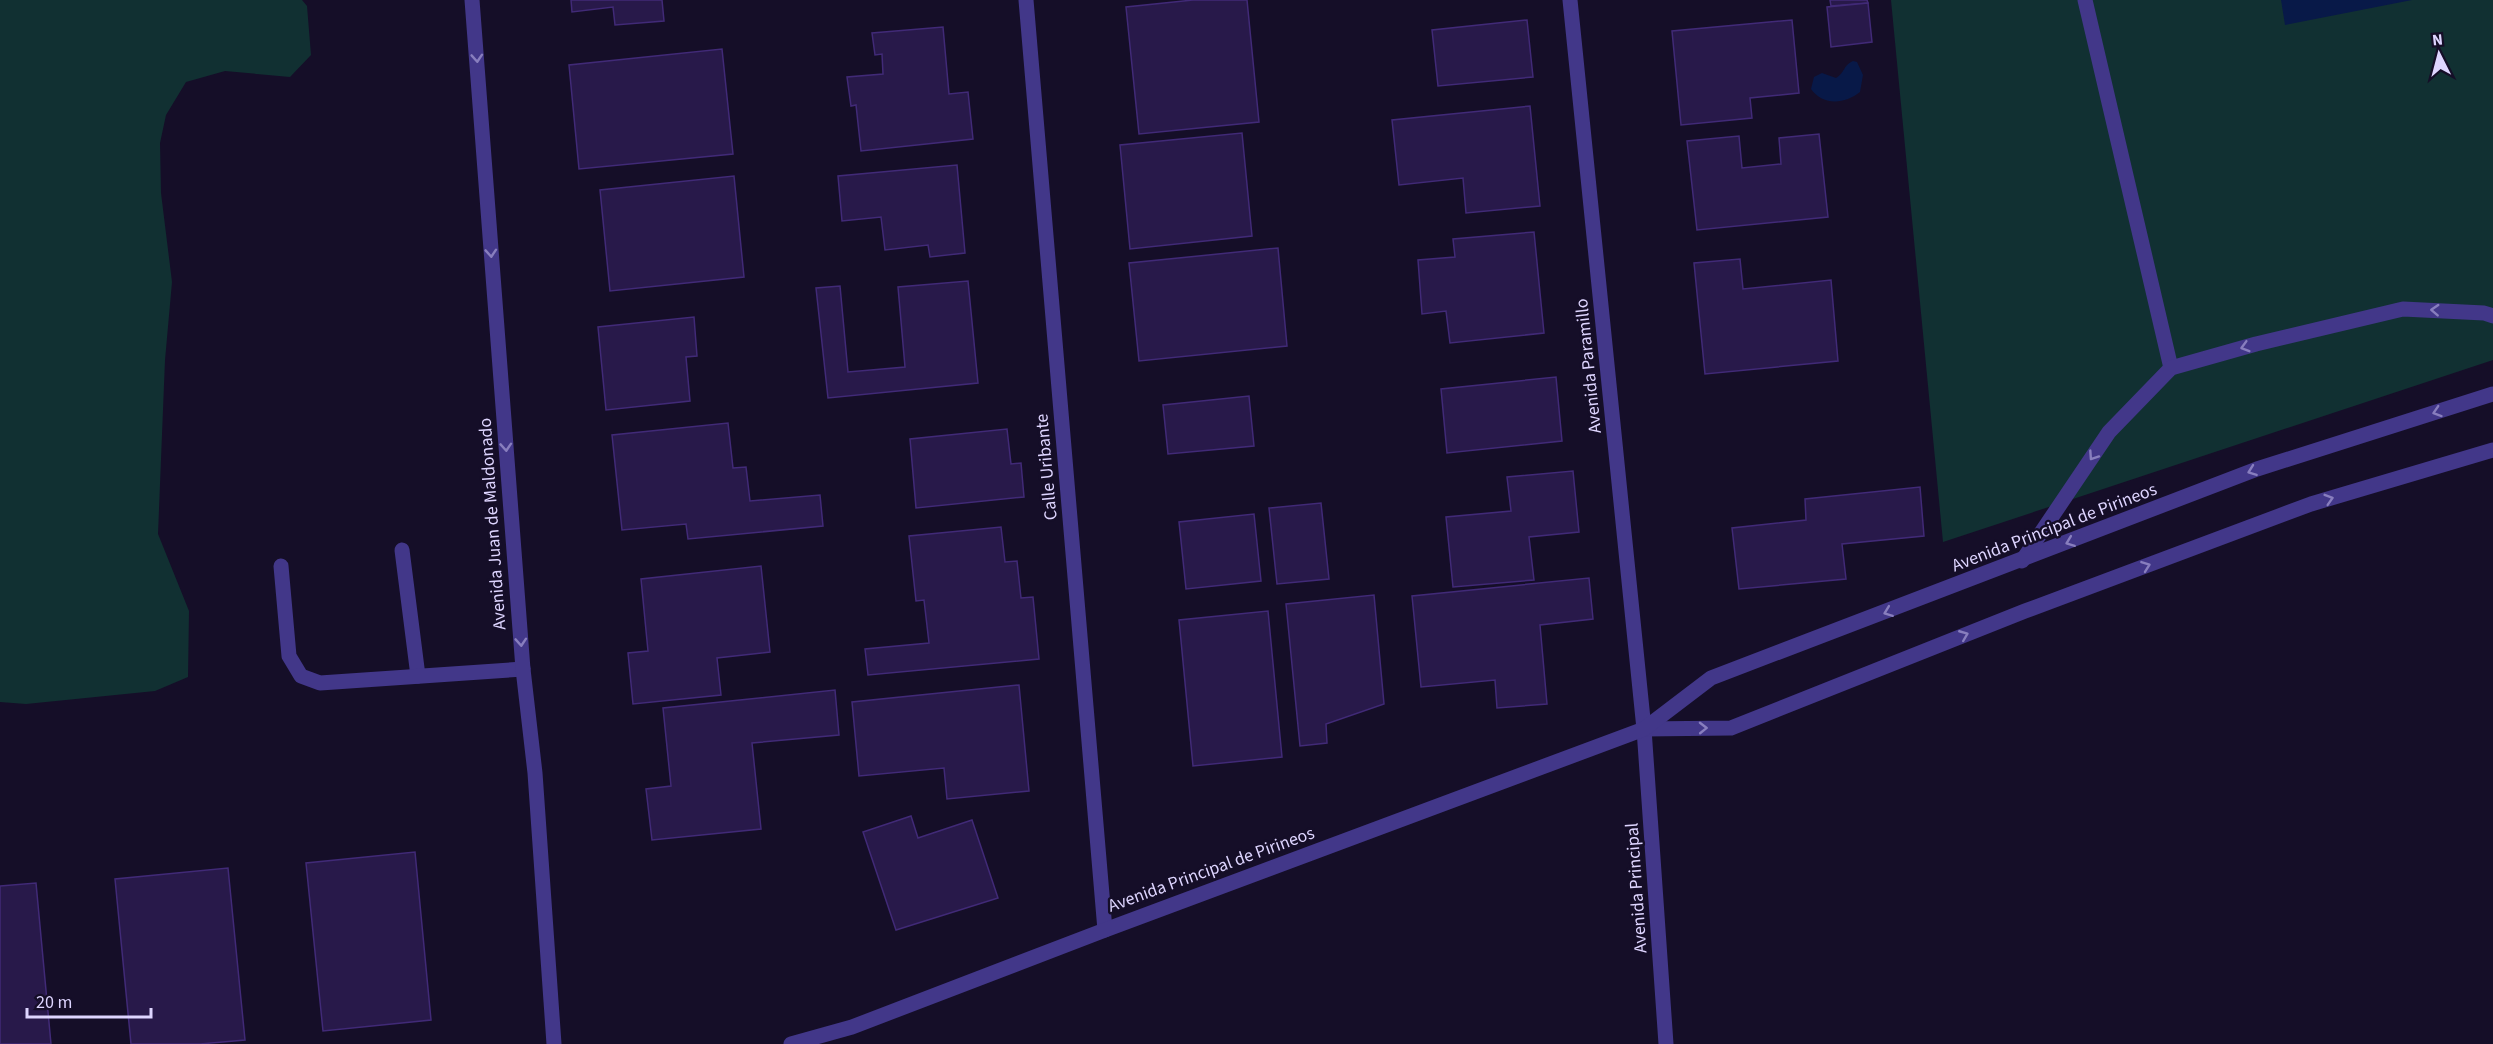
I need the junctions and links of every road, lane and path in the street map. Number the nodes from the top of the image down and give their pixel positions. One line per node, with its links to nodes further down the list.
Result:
1 (472, 0): 12 (street, Avenida Juan de Maldonado, one-way to 12)
2 (1026, 0): 15 (street, Calle Uribante)
3 (1570, 0): 14 (street, Avenida Paramillo)
4 (2085, 0): 6 (street)
5 (2493, 316): 6 (street, one-way to 6)
6 (2171, 368): 10 (street, one-way to 10)
7 (2493, 394): 10 (street, Avenida Principal de Pirineos, one-way to 10)
8 (2493, 450): 14 (street, Avenida Principal de Pirineos, one-way to 8)
9 (402, 550): 13 (street)
10 (2022, 561): 14 (street, Avenida Principal de Pirineos, one-way to 14)
11 (281, 566): 13 (street)
12 (523, 669): 13 (street); 16 (street, Avenida Juan de Maldonado)
13 (418, 676)
14 (1644, 729): 15 (street, Avenida Principal de Pirineos); 18 (street, Avenida Principal)
15 (1105, 930): 17 (street, Avenida Principal de Pirineos)
16 (554, 1044)
17 (791, 1044)
18 (1666, 1044)

